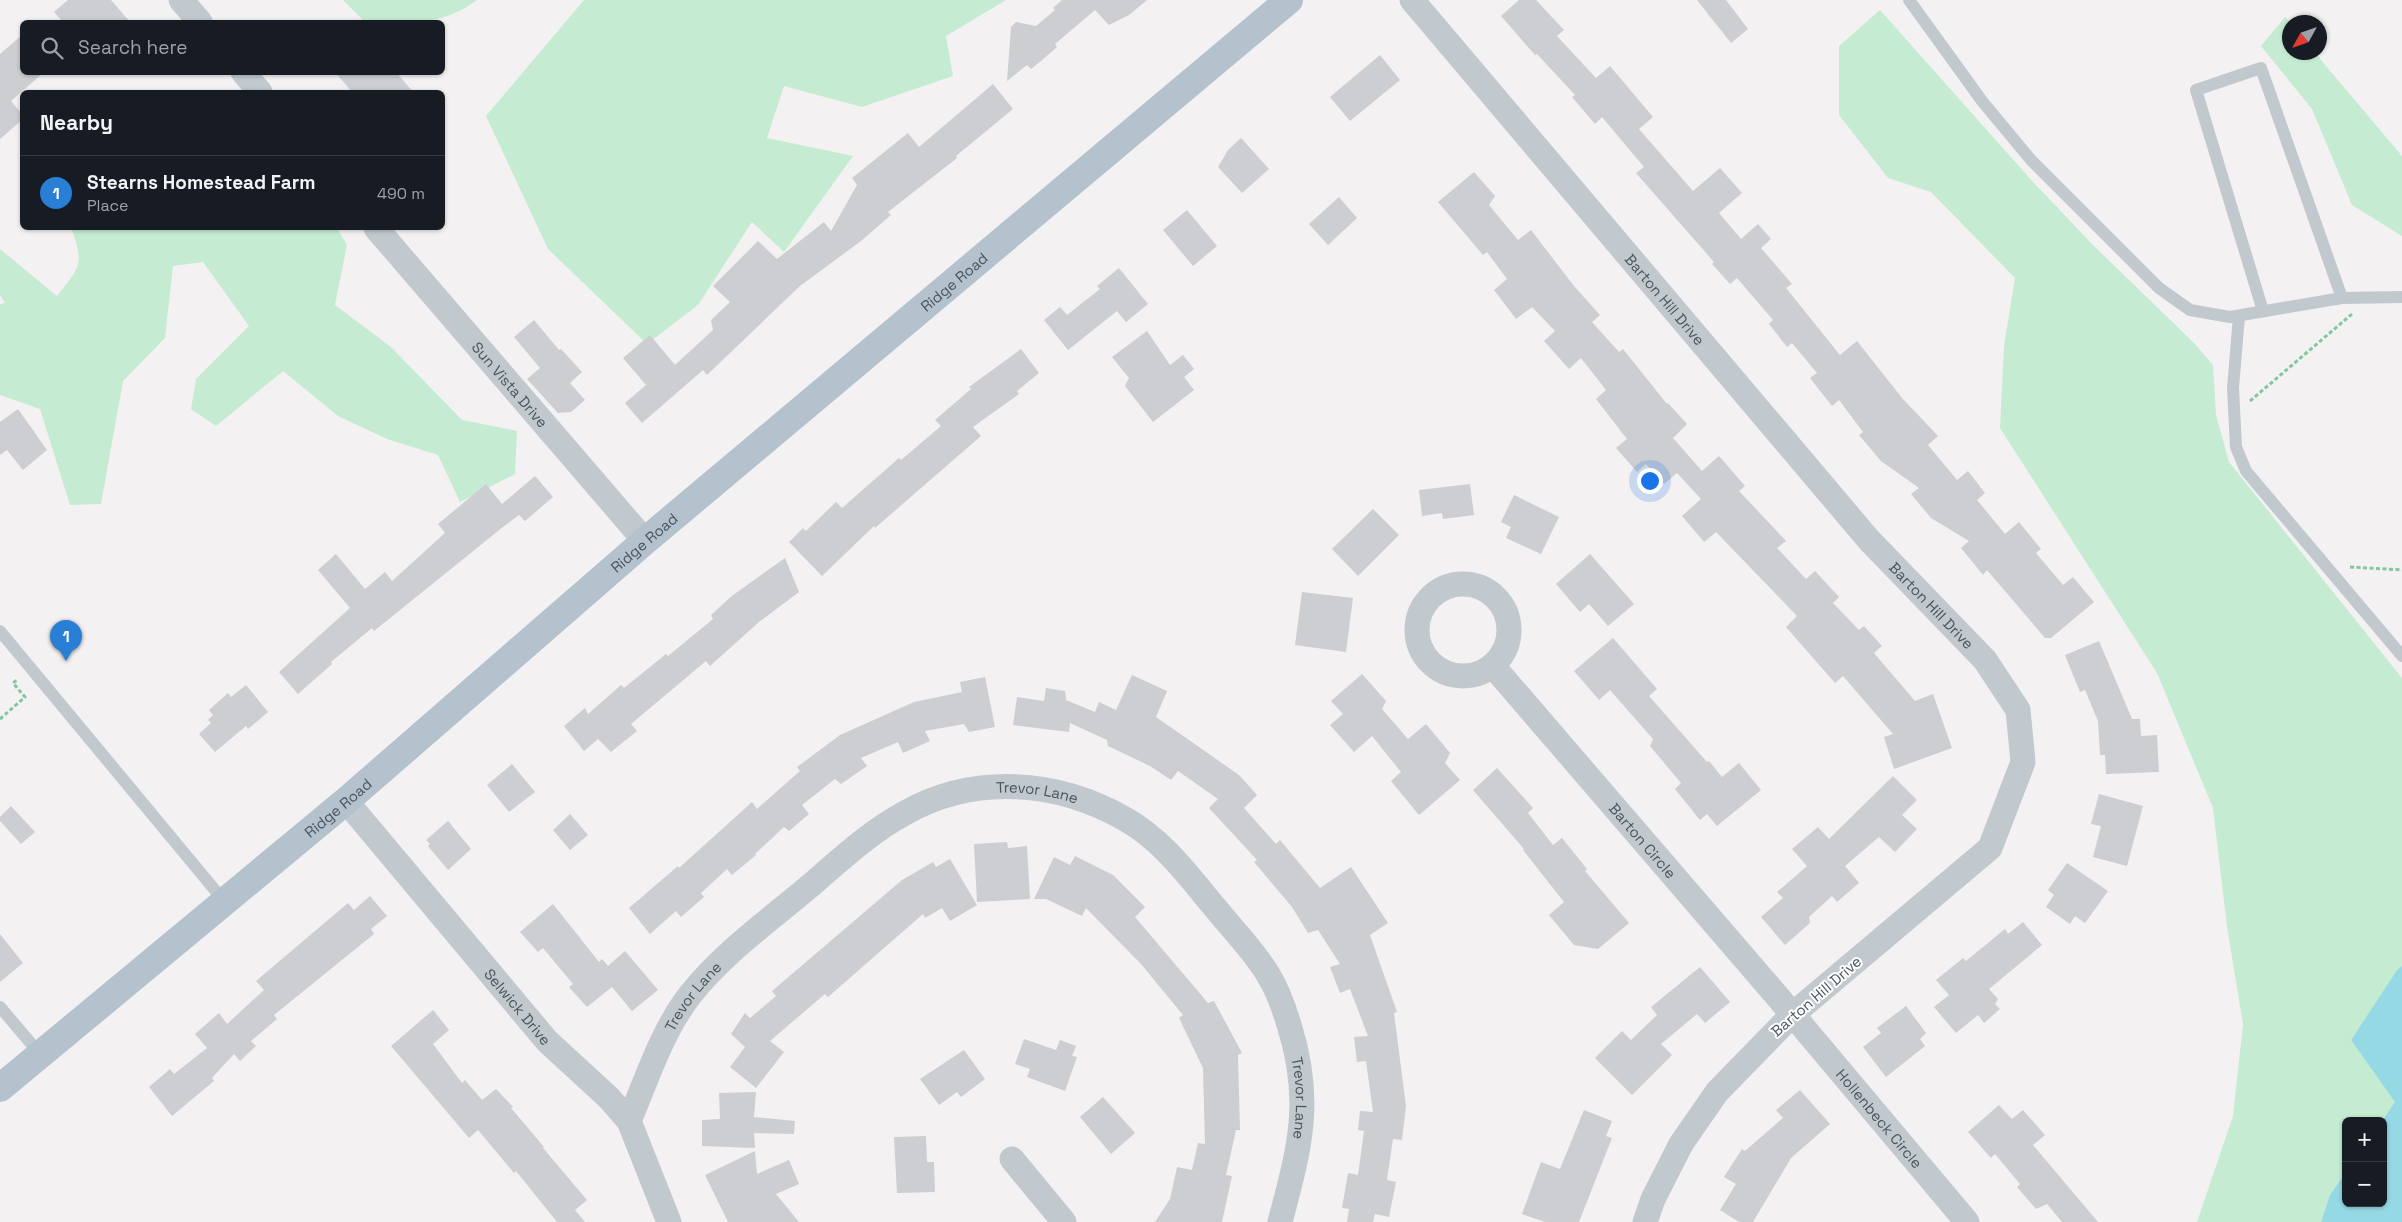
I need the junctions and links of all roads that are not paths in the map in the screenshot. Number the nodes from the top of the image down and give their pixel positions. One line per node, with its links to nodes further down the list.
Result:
1 (181, 0): 5 (street)
2 (1290, 0): 13 (main road, Ridge Road)
3 (1412, 0): 20 (street, Barton Hill Drive)
4 (1909, 0): 12 (lane)
5 (198, 20)
6 (246, 75): 7 (street)
7 (258, 90)
8 (378, 230): 13 (street, Sun Vista Drive)
9 (2342, 298): 10 (lane); 11 (lane); 11 (lane)
10 (2402, 298)
11 (2263, 312): 12 (lane)
12 (2238, 316): 15 (lane)
13 (645, 541): 17 (main road, Ridge Road)
14 (0, 631): 18 (lane)
15 (2402, 656)
16 (1493, 666): 20 (street, Barton Circle)
17 (346, 801): 18 (main road, Ridge Road); 23 (street, Selwick Drive)
18 (224, 902): 21 (main road, Ridge Road)
19 (0, 1007): 21 (lane)
20 (1793, 1014): 28 (street, Barton Hill Drive); 29 (street, Hollenbeck Circle)
21 (40, 1054): 22 (main road, Ridge Road)
22 (0, 1088)
23 (629, 1121): 25 (street, Selwick Drive); 27 (street, Trevor Lane)
24 (1012, 1159): 26 (street)
25 (670, 1222)
26 (1064, 1222)
27 (1280, 1222)
28 (1645, 1222)
29 (1967, 1222)

